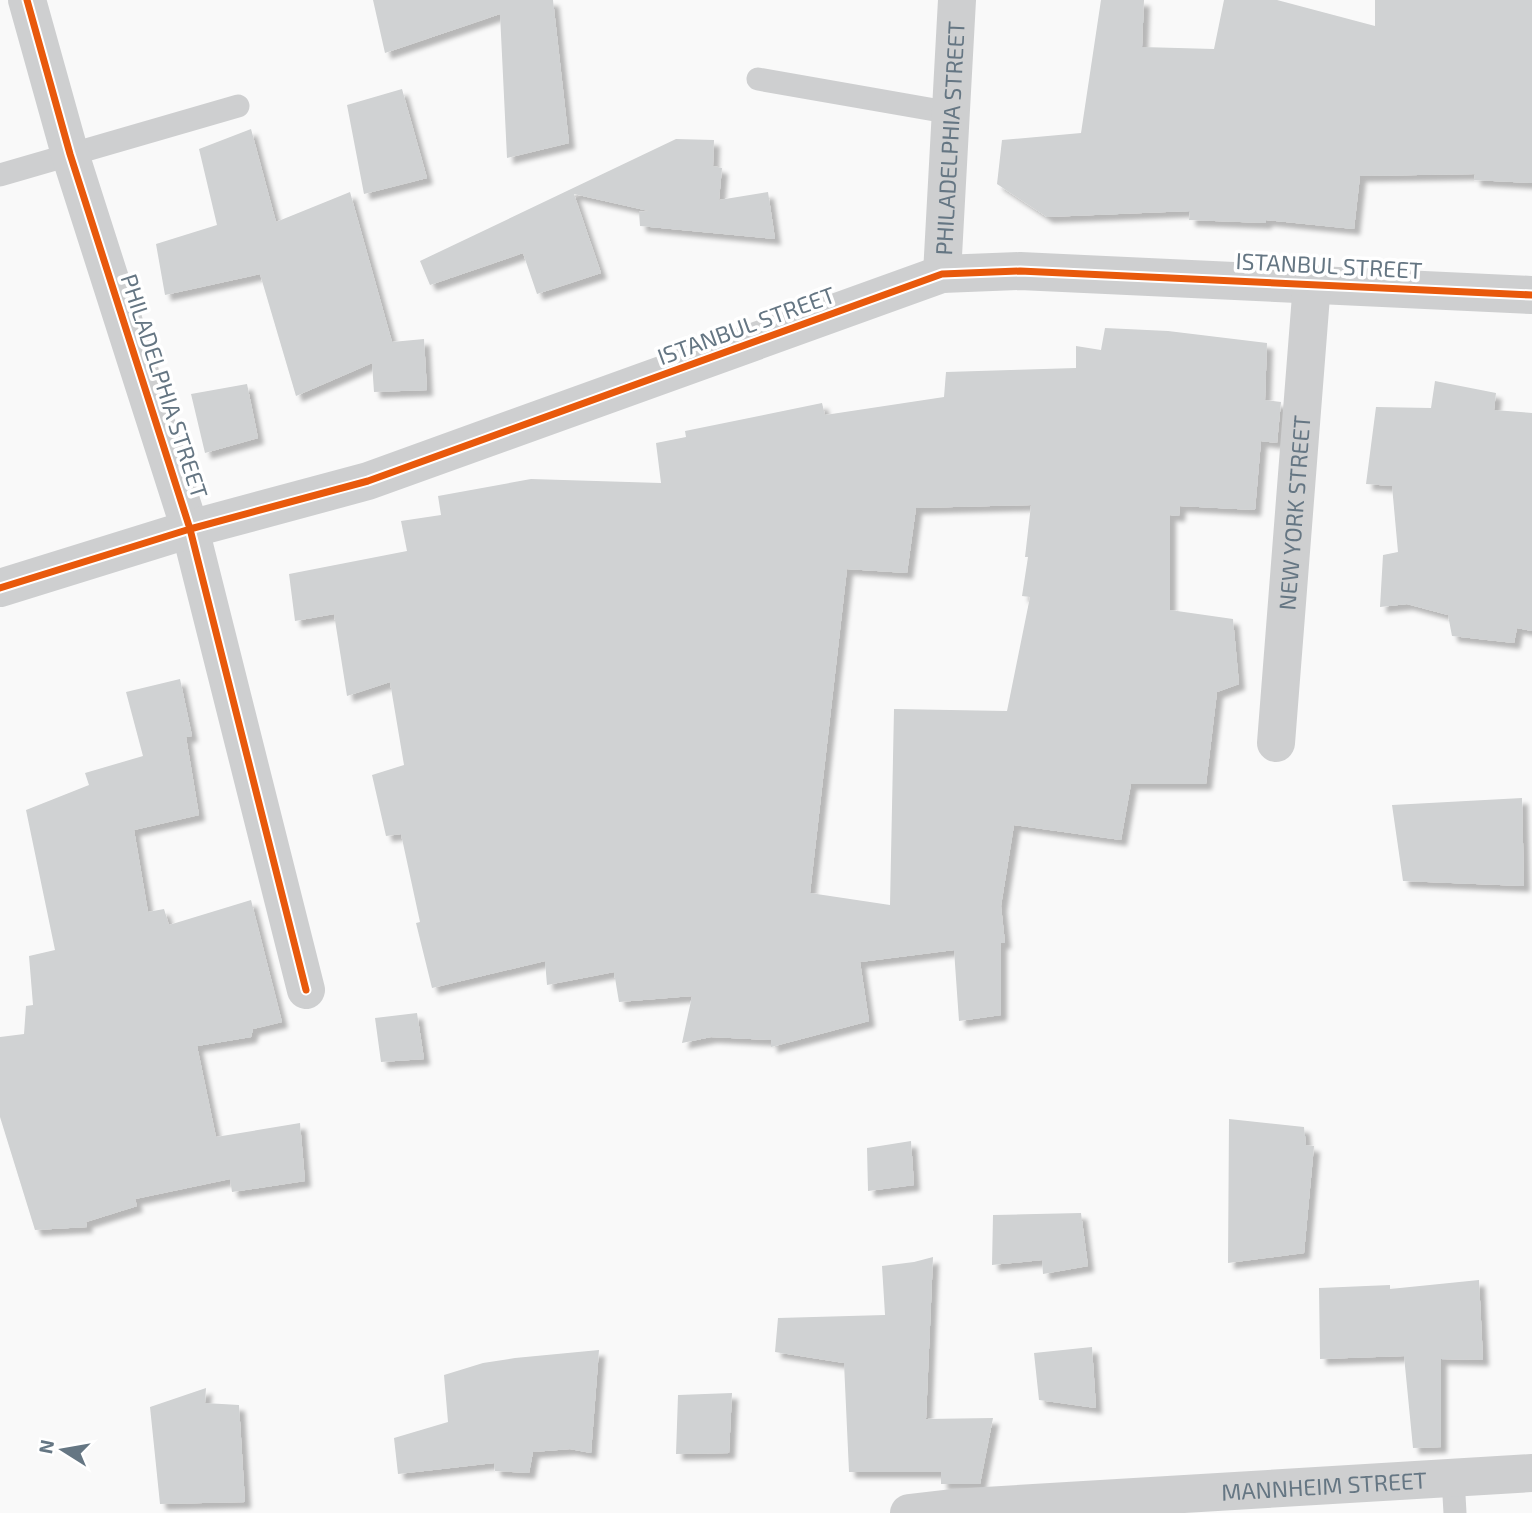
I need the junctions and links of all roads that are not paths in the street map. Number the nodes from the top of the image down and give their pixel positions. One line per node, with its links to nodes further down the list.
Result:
1 (27, 0): 6 (street, PHILADELPHIA STREET)
2 (957, 0): 5 (street, PHILADELPHIA STREET)
3 (758, 79): 5 (lane)
4 (238, 106): 6 (lane)
5 (952, 113): 8 (street, PHILADELPHIA STREET)
6 (70, 154): 7 (lane); 11 (street, PHILADELPHIA STREET)
7 (0, 174)
8 (942, 274): 9 (street, ISTANBUL STREET); 11 (street, ISTANBUL STREET)
9 (1312, 283): 10 (street, ISTANBUL STREET); 13 (street, NEW YORK STREET)
10 (1532, 295)
11 (190, 529): 12 (street, ISTANBUL STREET); 14 (street, PHILADELPHIA STREET)
12 (0, 588)
13 (1276, 743)
14 (306, 990)
15 (1532, 1473): 16 (street, MANNHEIM STREET)
16 (1454, 1496): 17 (street, MANNHEIM STREET)
17 (952, 1511): 18 (street, MANNHEIM STREET)
18 (909, 1513)

